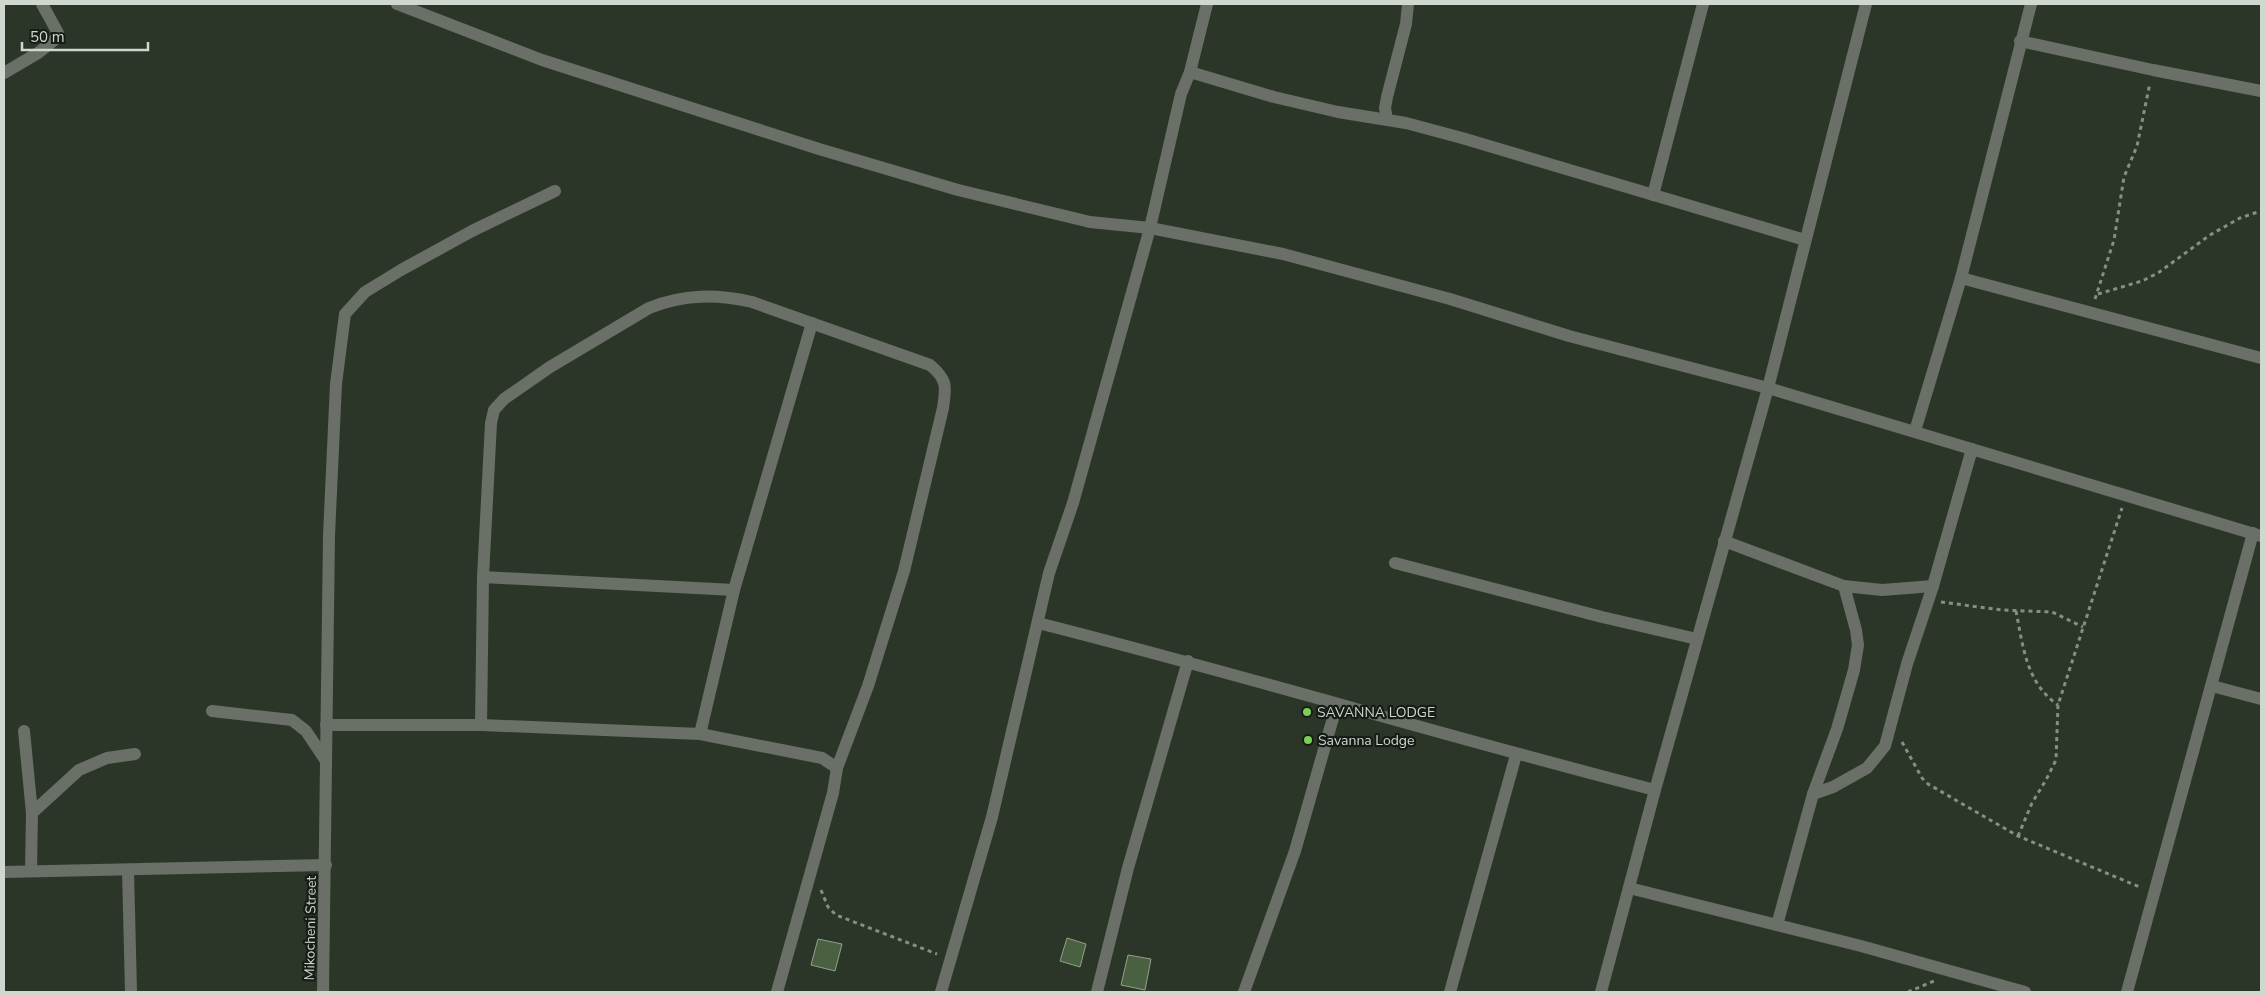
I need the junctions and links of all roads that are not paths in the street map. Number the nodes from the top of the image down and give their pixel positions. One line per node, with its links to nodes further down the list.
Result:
1 (42, 4): 10 (street)
2 (397, 4): 15 (street)
3 (1207, 4): 9 (street)
4 (1408, 4): 12 (street)
5 (1703, 4): 14 (street)
6 (1866, 4): 16 (street)
7 (2031, 4): 8 (street)
8 (2020, 41): 11 (street); 17 (street)
9 (1190, 72): 12 (street); 15 (street)
10 (4, 73)
11 (2261, 91)
12 (1387, 119): 14 (street)
13 (555, 191): 38 (street, Mikocheni Street)
14 (1652, 195): 16 (street)
15 (1150, 228): 20 (street); 30 (street)
16 (1805, 240): 20 (street)
17 (1961, 278): 19 (street); 21 (street)
18 (812, 323): 26 (street); 29 (street); 44 (street)
19 (2261, 358)
20 (1768, 388): 21 (street); 24 (street)
21 (1915, 432): 22 (street)
22 (1972, 449): 23 (street); 28 (street)
23 (2257, 534): 33 (street)
24 (1724, 541): 27 (street); 31 (street)
25 (1395, 563): 31 (street)
26 (482, 577): 29 (street); 37 (street)
27 (1844, 586): 28 (street); 46 (street)
28 (1933, 586): 46 (street)
29 (734, 590): 40 (street)
30 (1038, 623): 32 (street); 57 (street)
31 (1697, 640): 45 (street)
32 (1188, 661): 35 (street); 58 (street)
33 (2212, 686): 34 (street); 63 (street)
34 (2261, 699)
35 (1337, 704): 42 (street); 59 (street)
36 (212, 711): 43 (street)
37 (481, 725): 38 (street); 40 (street)
38 (326, 726): 43 (street, Mikocheni Street)
39 (24, 731): 47 (street)
40 (700, 734): 44 (street)
41 (135, 754): 47 (street)
42 (1516, 754): 45 (street); 60 (street)
43 (326, 761): 48 (street, Mikocheni Street)
44 (837, 768): 56 (street)
45 (1655, 790): 52 (street)
46 (1813, 794): 53 (street)
47 (32, 813): 50 (street)
48 (326, 864): 49 (street); 55 (street, Mikocheni Street)
49 (128, 870): 50 (street); 54 (street)
50 (30, 871): 51 (street)
51 (4, 872)
52 (1629, 888): 53 (street); 61 (street)
53 (1777, 925): 62 (street)
54 (131, 992)
55 (323, 992)
56 (777, 992)
57 (941, 992)
58 (1097, 992)
59 (1244, 992)
60 (1450, 992)
61 (1601, 992)
62 (2025, 992)
63 (2127, 992)

